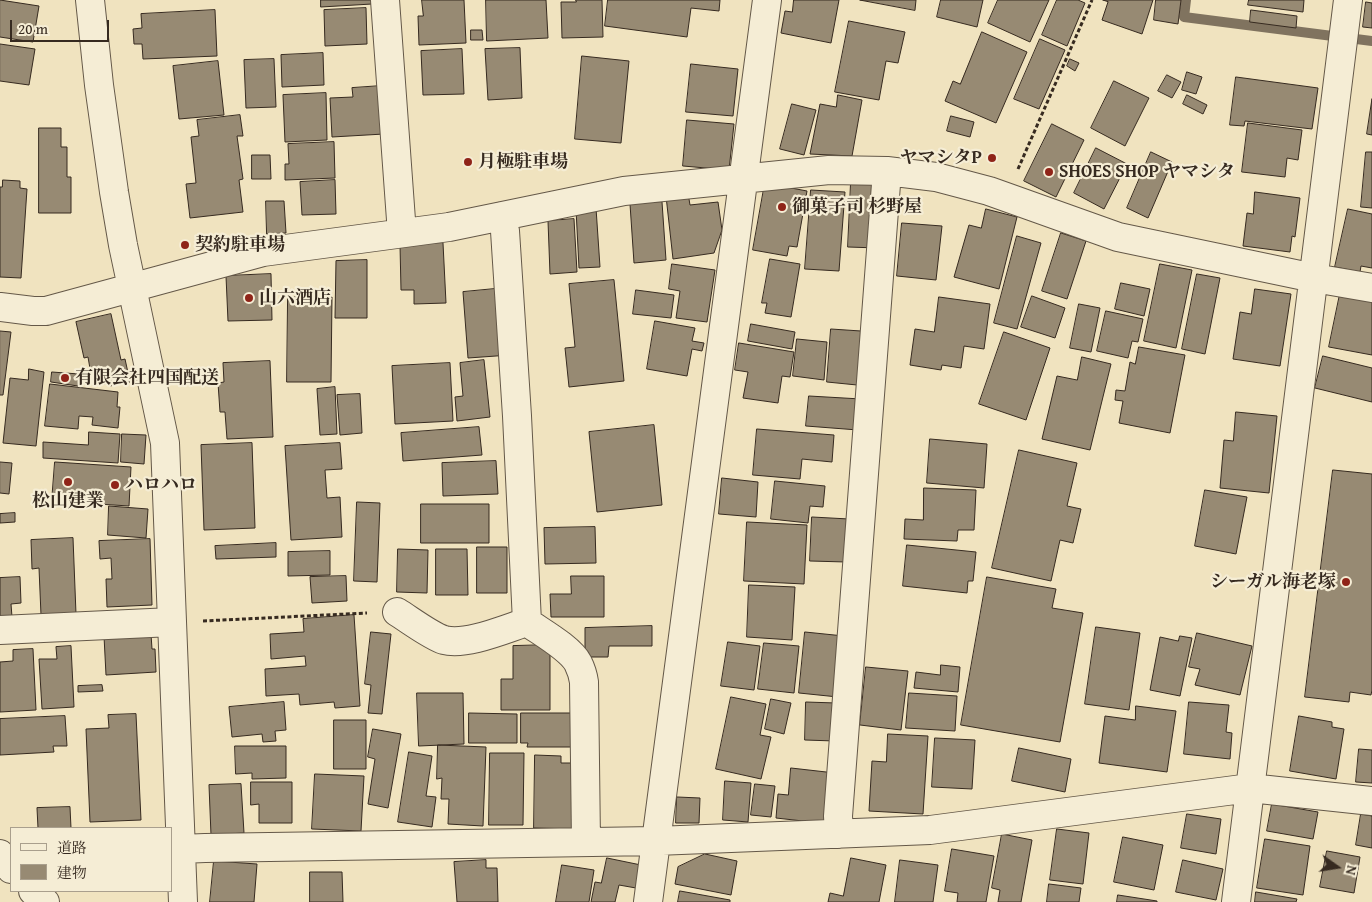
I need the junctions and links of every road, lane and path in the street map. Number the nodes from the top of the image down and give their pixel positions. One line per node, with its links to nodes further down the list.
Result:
1 (90, 0): 12 (street)
2 (385, 0): 10 (street)
3 (767, 0): 7 (street)
4 (1092, 0): 8 (path)
5 (1348, 0): 11 (street)
6 (887, 171): 7 (street); 8 (street); 21 (street)
7 (743, 178): 9 (street); 22 (street)
8 (1007, 198): 11 (street)
9 (502, 216): 10 (street); 17 (street)
10 (404, 233): 12 (street)
11 (1314, 278): 13 (street); 19 (street)
12 (132, 288): 14 (street); 16 (street)
13 (1372, 288)
14 (0, 307)
15 (397, 612): 16 (path); 17 (street)
16 (172, 622): 18 (street); 24 (street)
17 (527, 622): 23 (street)
18 (0, 630)
19 (1250, 788): 20 (street); 21 (street); 31 (street)
20 (1372, 801)
21 (839, 834): 22 (street)
22 (656, 841): 23 (street); 30 (street)
23 (586, 842): 24 (street)
24 (181, 850): 29 (street)
25 (0, 854): 26 (street)
26 (10, 868)
27 (34, 892): 28 (street)
28 (45, 902)
29 (183, 902)
30 (648, 902)
31 (1236, 902)

